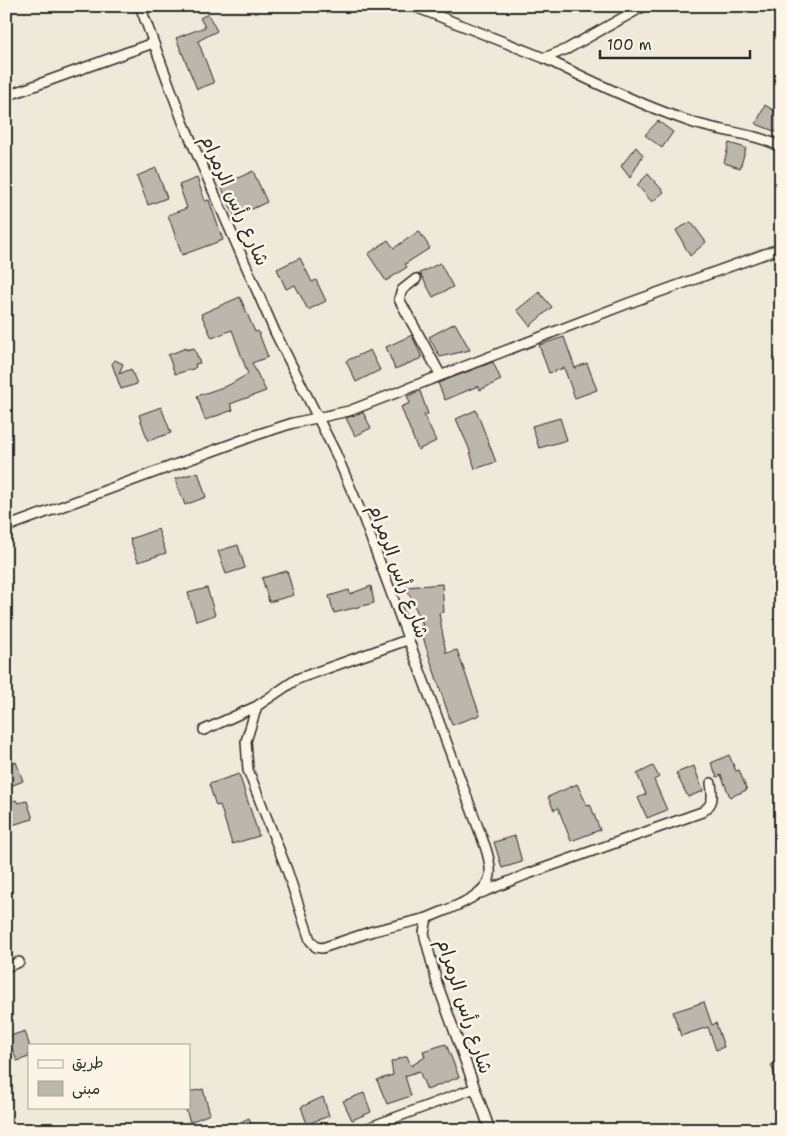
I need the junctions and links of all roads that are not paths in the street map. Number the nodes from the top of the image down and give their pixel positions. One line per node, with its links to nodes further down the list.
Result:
1 (140, 6): 4 (street, شارع رأس الرمرام)
2 (413, 6): 5 (street)
3 (644, 6): 5 (street)
4 (153, 43): 6 (street); 11 (street, شارع رأس الرمرام)
5 (544, 58): 7 (street)
6 (6, 96)
7 (781, 147)
8 (781, 248): 10 (street)
9 (416, 279): 10 (street)
10 (440, 374): 11 (street)
11 (318, 418): 12 (street); 13 (street, شارع رأس الرمرام)
12 (6, 527)
13 (407, 640): 14 (street); 17 (street, شارع رأس الرمرام)
14 (257, 706): 15 (street); 18 (street)
15 (204, 730)
16 (711, 783): 17 (street)
17 (478, 894): 18 (street, شارع رأس الرمرام)
18 (427, 918): 21 (street, شارع رأس الرمرام)
19 (19, 962): 20 (street)
20 (6, 966)
21 (475, 1088): 22 (street); 23 (street, شارع رأس الرمرام)
22 (362, 1130)
23 (490, 1130)

